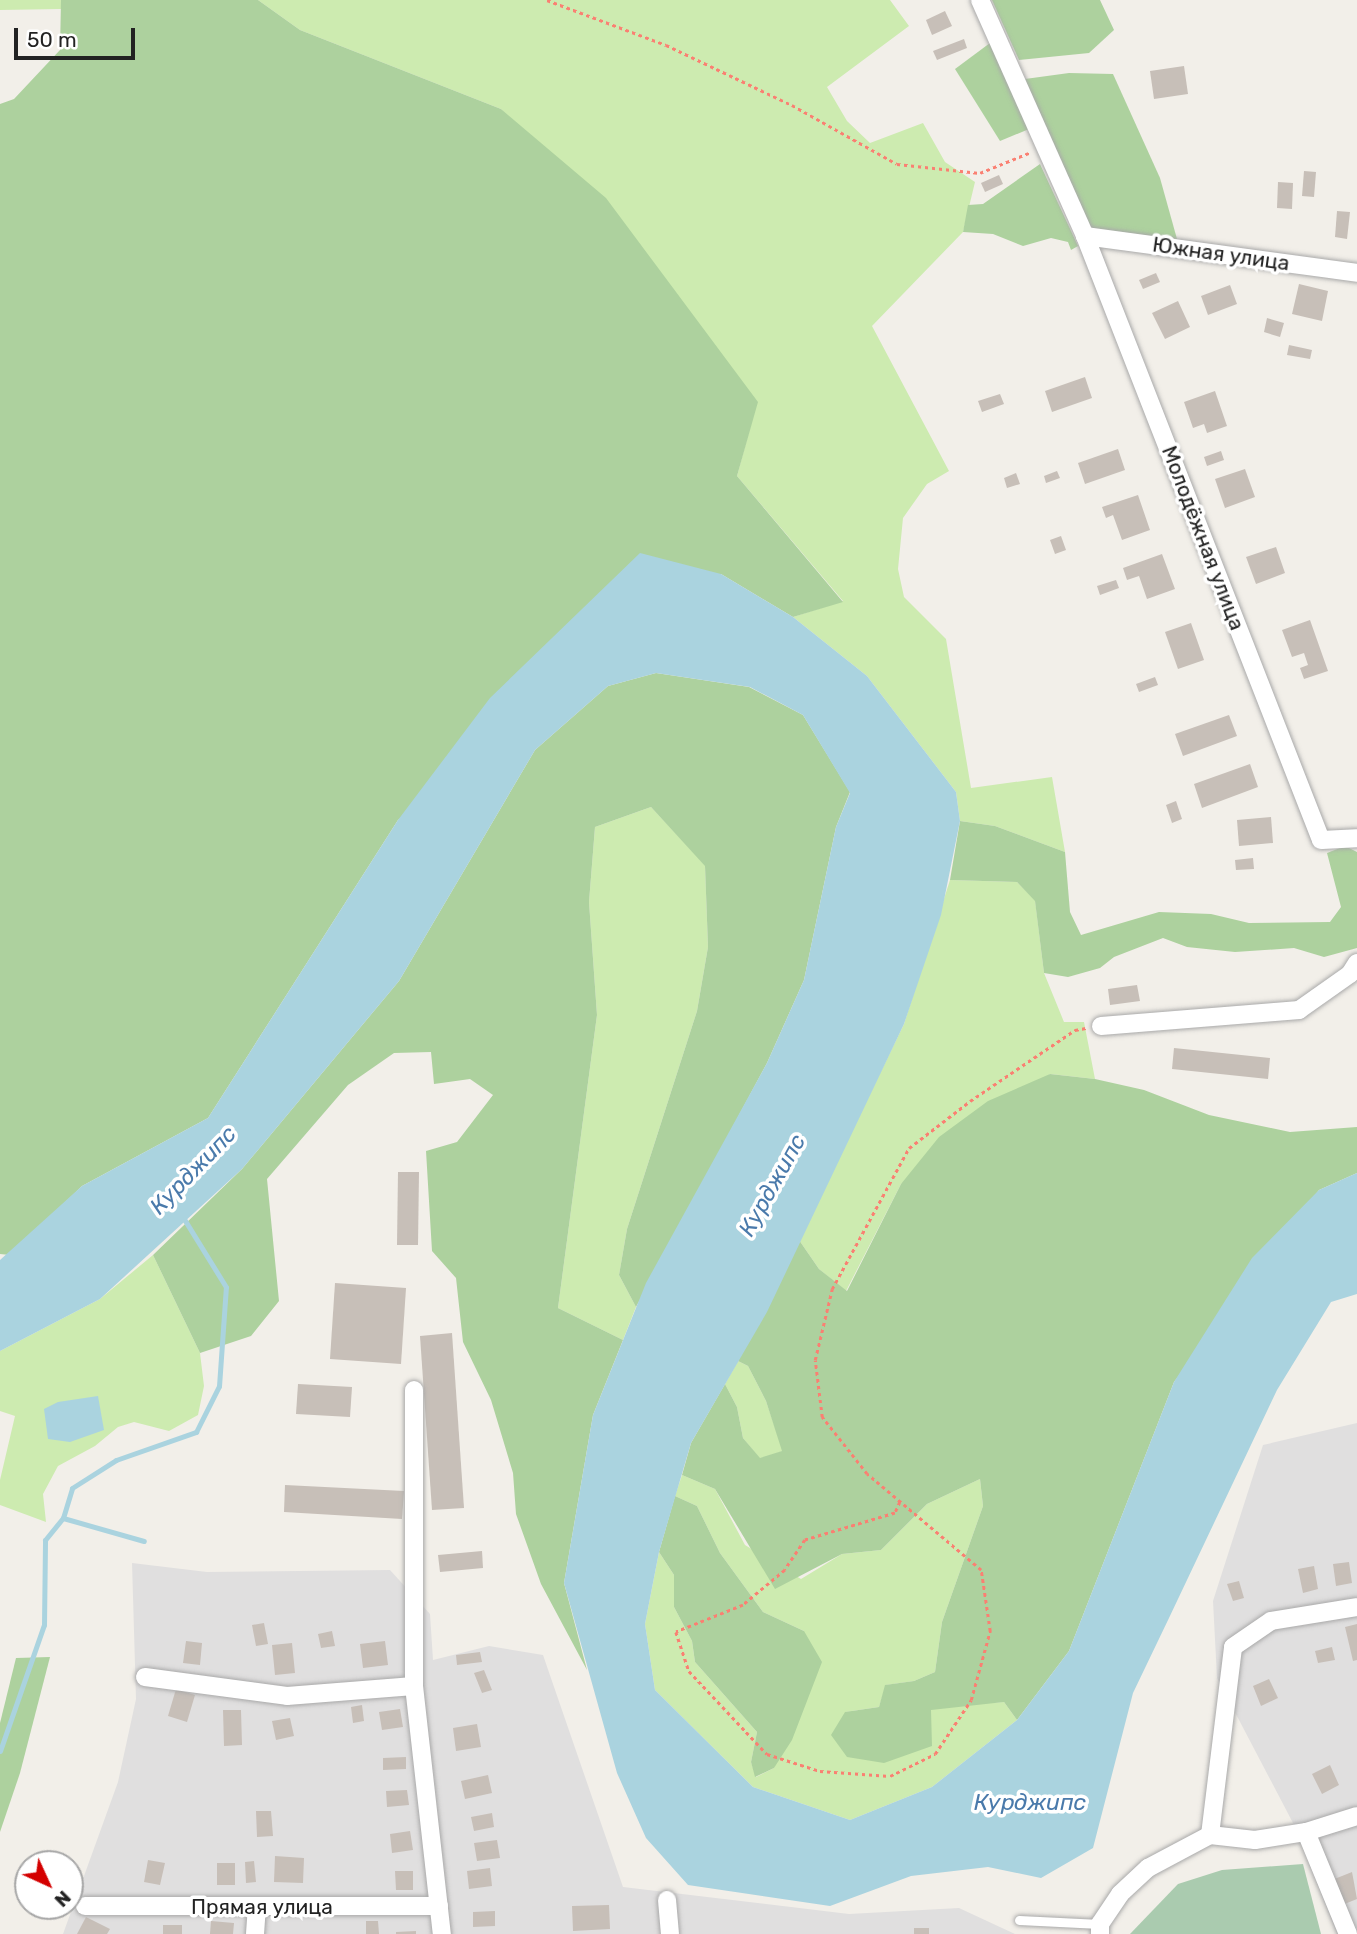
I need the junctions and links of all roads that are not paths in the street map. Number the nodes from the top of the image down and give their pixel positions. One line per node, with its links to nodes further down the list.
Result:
1 (980, 0): 2 (street, Молодёжная улица)
2 (1085, 236): 3 (street, Южная улица); 4 (street, Молодёжная улица)
3 (1357, 273)
4 (1357, 838)
5 (1357, 963): 6 (street)
6 (1101, 1026)
7 (414, 1390): 10 (street)
8 (1357, 1607): 13 (street)
9 (145, 1677): 10 (street)
10 (414, 1686): 16 (street)
11 (1357, 1816): 12 (street)
12 (1306, 1832): 13 (street); 23 (street)
13 (1210, 1835): 19 (street)
14 (667, 1900): 22 (street)
15 (86, 1906): 17 (street, Прямая улица)
16 (439, 1906): 17 (street, Прямая улица); 21 (street)
17 (257, 1907): 20 (street)
18 (1019, 1920): 19 (lane)
19 (1100, 1929)
20 (255, 1934)
21 (442, 1934)
22 (670, 1934)
23 (1348, 1934)

